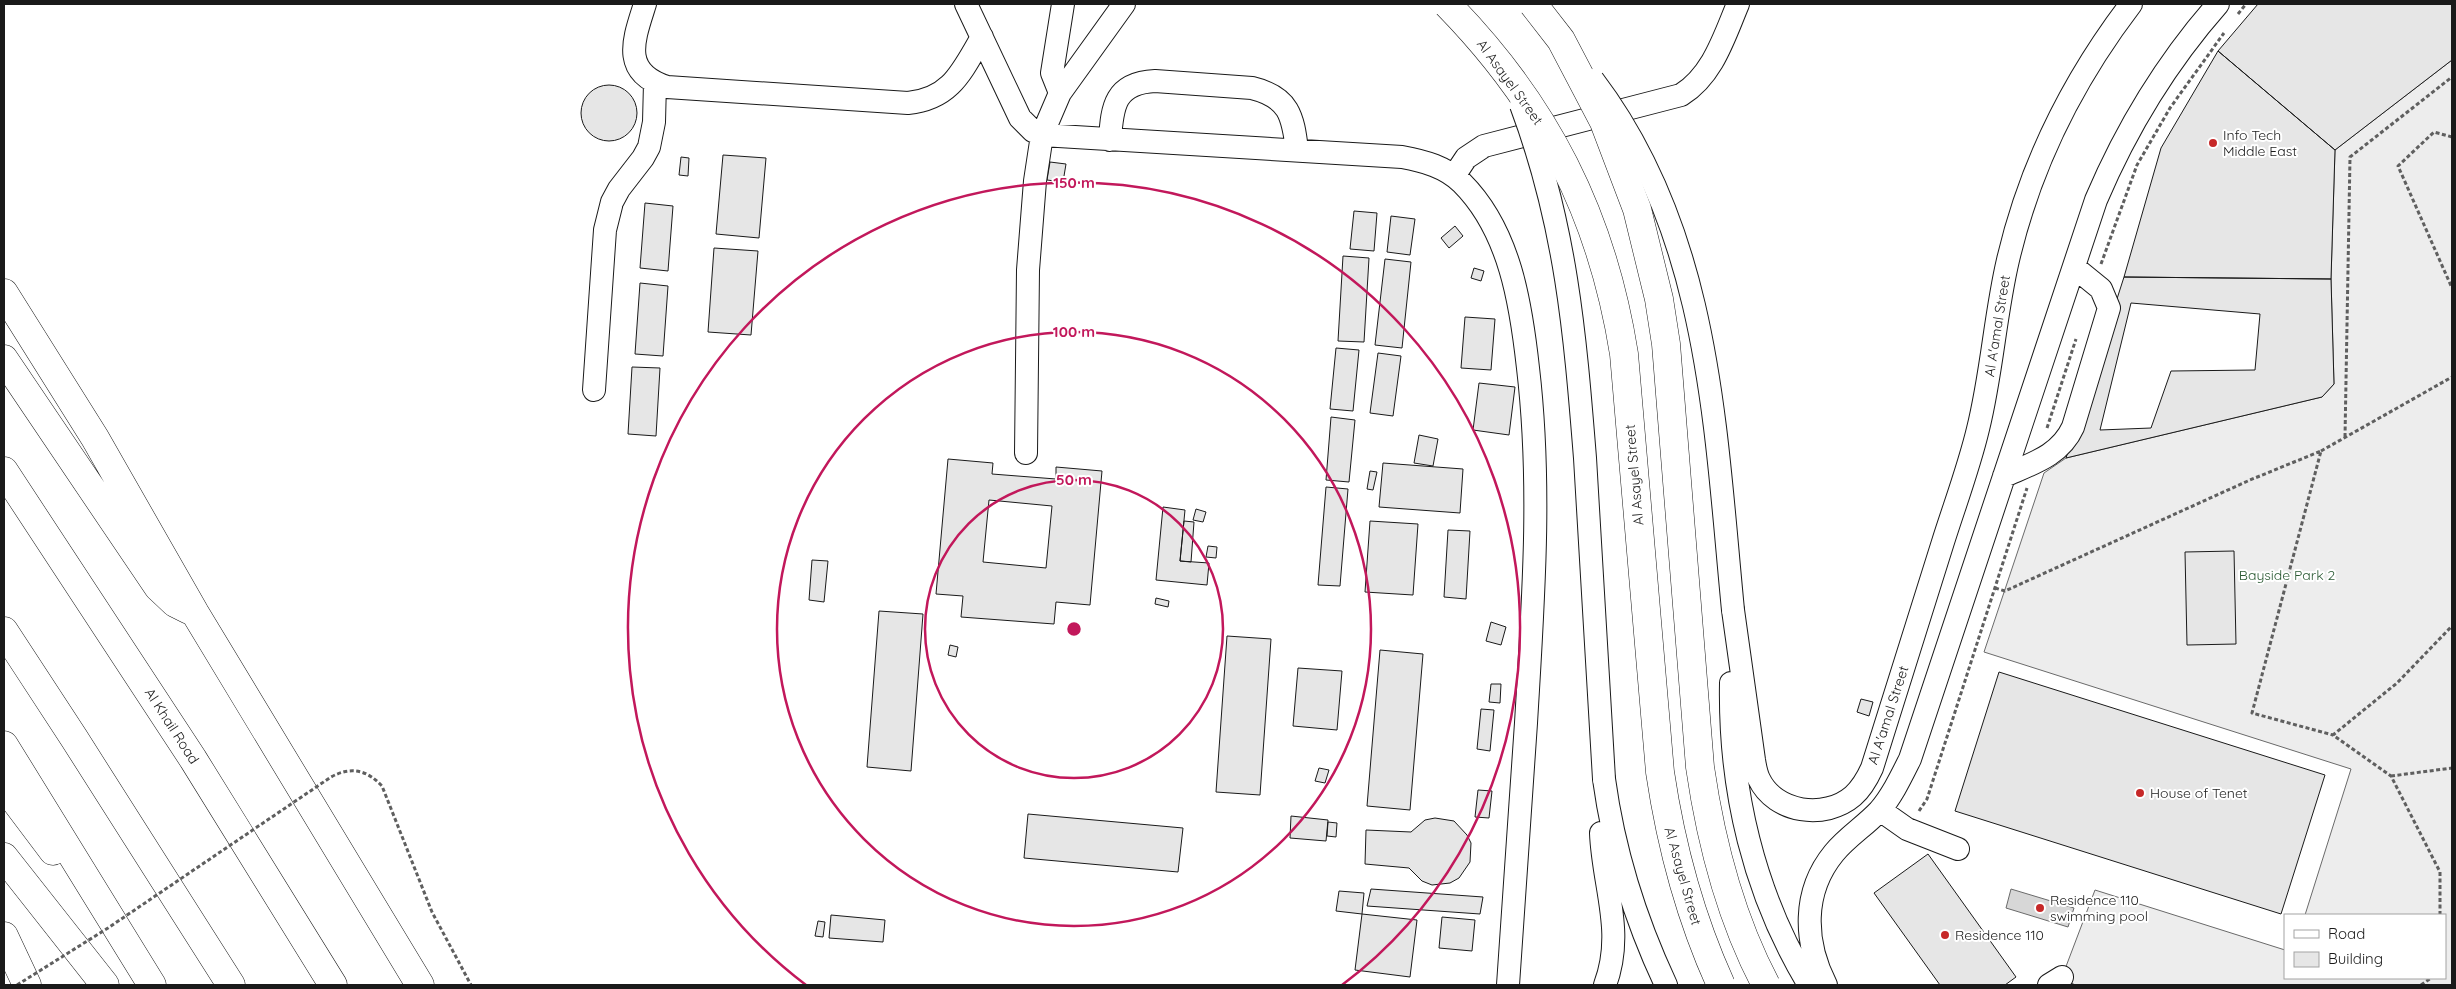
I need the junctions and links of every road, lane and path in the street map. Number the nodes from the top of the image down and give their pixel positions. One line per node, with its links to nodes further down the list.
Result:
1 (645, 4): 14 (street)
2 (966, 4): 10 (street)
3 (1063, 4): 15 (street)
4 (1124, 4): 15 (street)
5 (1447, 4): 13 (main road, Al Asayel Street, bridge)
6 (1533, 4): 11 (main road, bridge)
7 (1738, 4): 20 (street)
8 (2131, 4): 32 (street, Al A'amal Street)
9 (2218, 4): 21 (street)
10 (982, 38): 14 (street); 16 (street)
11 (1561, 40): 32 (street, bridge); 61 (main road, bridge)
12 (2452, 77): 27 (path)
13 (1512, 81): 40 (street, bridge); 60 (main road, Al Asayel Street, bridge)
14 (656, 83): 26 (street)
15 (1060, 93): 16 (street)
16 (1042, 135): 18 (street); 29 (street)
17 (2452, 137): 22 (path)
18 (1110, 140): 19 (street); 19 (street)
19 (1297, 150): 20 (street)
20 (1454, 176): 57 (street)
21 (2074, 267): 31 (street); 31 (street)
22 (2452, 288)
23 (4, 294): 33 (main road)
24 (4, 359): 33 (main road)
25 (2452, 376): 27 (path)
26 (594, 390)
27 (2345, 436): 28 (path)
28 (2321, 450): 36 (path); 43 (path)
29 (1026, 453)
30 (4, 471): 54 (main road, Al Khail Road)
31 (2004, 476): 42 (street)
32 (1732, 610): 62 (street)
33 (195, 613): 55 (main road)
34 (2452, 626): 36 (path)
35 (4, 631): 53 (main road)
36 (2333, 735): 39 (path)
37 (4, 745): 46 (main road)
38 (2452, 768): 39 (path)
39 (2391, 776): 47 (path)
40 (1604, 779): 58 (street); 59 (street)
41 (4, 786): 46 (main road)
42 (1880, 810): 43 (street); 63 (street)
43 (1907, 828): 44 (street)
44 (1958, 849)
45 (4, 857): 51 (main road)
46 (97, 894): 52 (main road)
47 (2440, 914)
48 (4, 936): 50 (main road)
49 (17, 985): 56 (path, bridge)
50 (27, 985)
51 (105, 985)
52 (152, 985)
53 (231, 985)
54 (333, 985)
55 (420, 985)
56 (471, 985)
57 (1508, 985)
58 (1605, 985)
59 (1666, 985)
60 (1721, 985)
61 (1766, 985)
62 (1809, 985)
63 (1826, 985)

